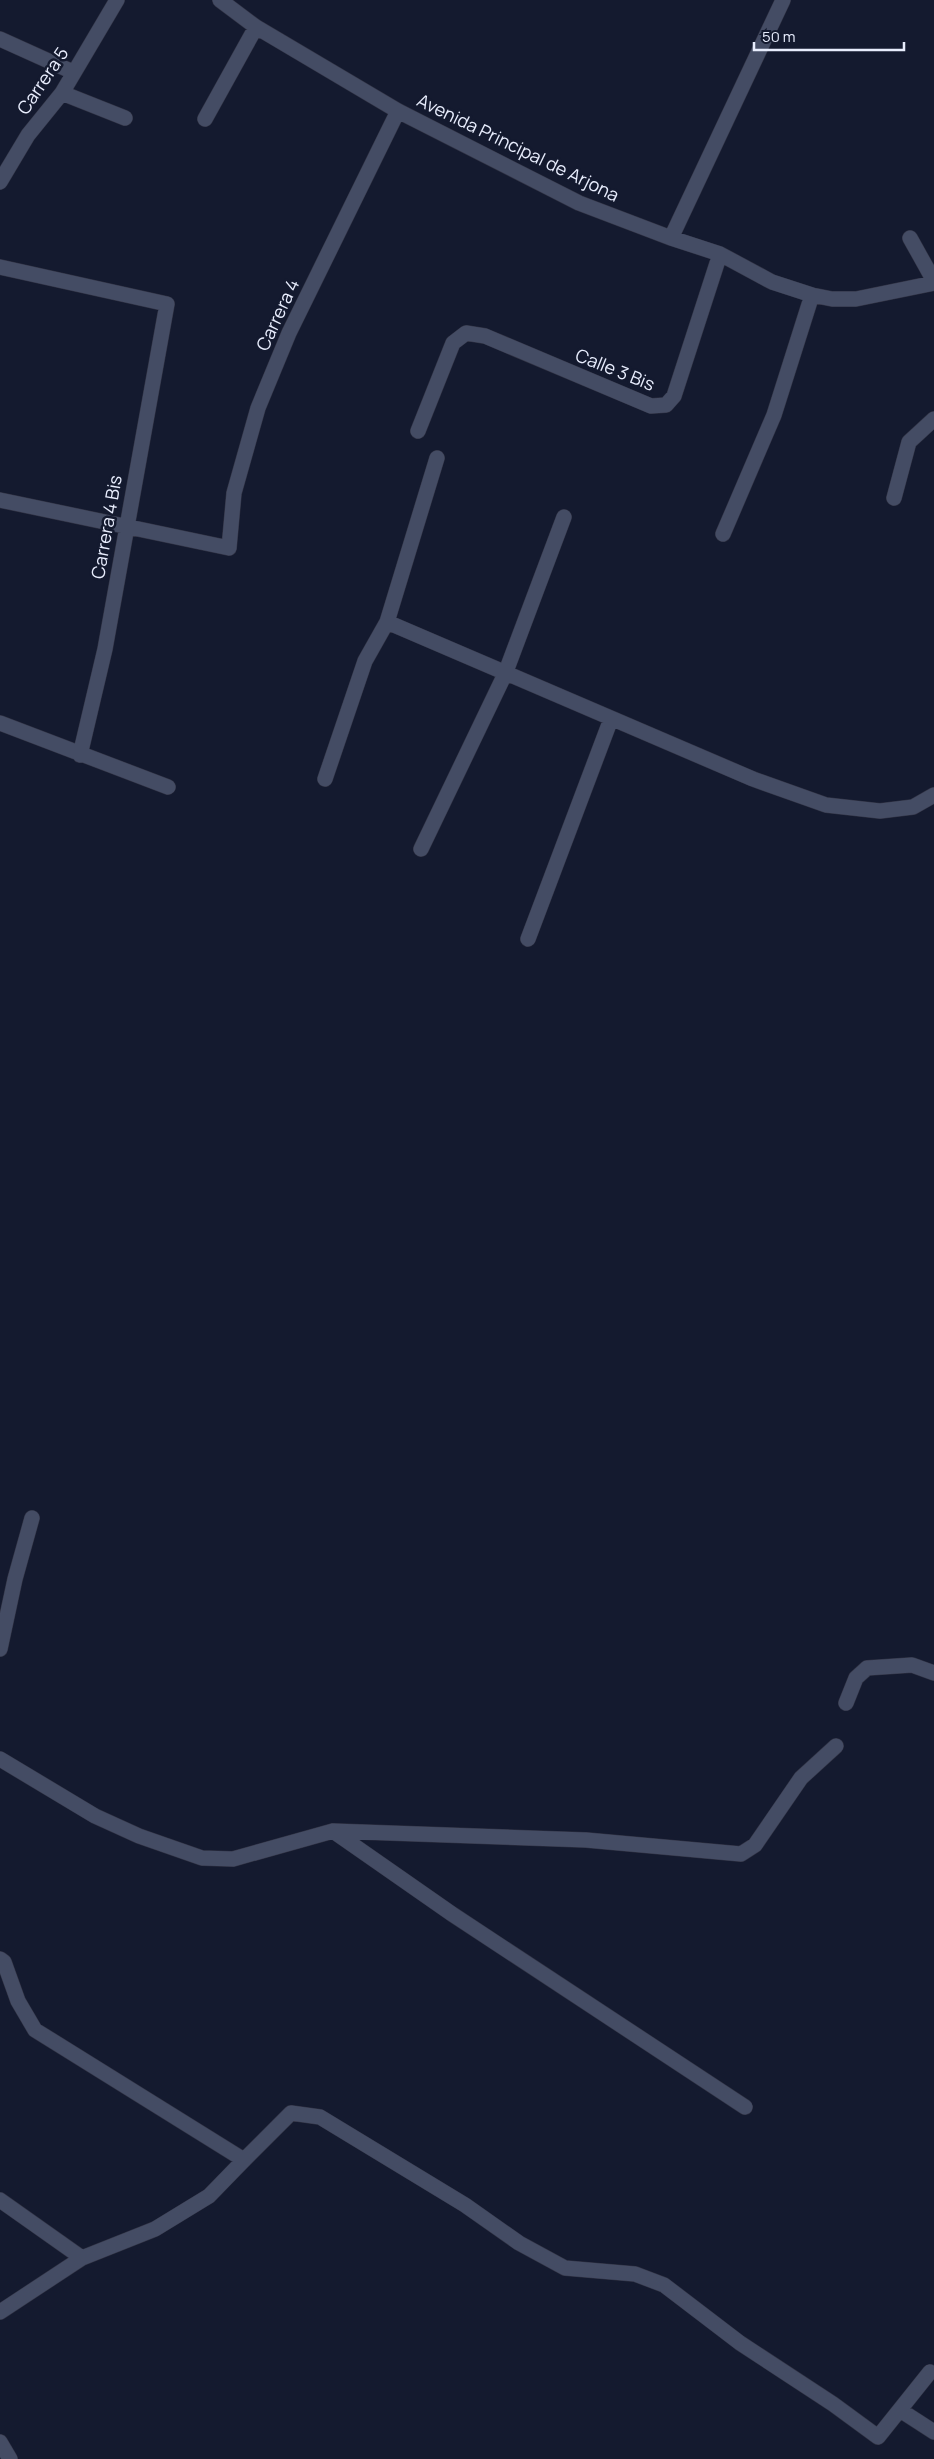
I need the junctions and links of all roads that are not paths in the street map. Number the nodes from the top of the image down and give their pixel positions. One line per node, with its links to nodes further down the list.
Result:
1 (117, 0): 6 (street, Carrera 5)
2 (220, 0): 4 (street, Avenida Principal de Arjona)
3 (783, 0): 12 (street)
4 (256, 27): 8 (street, Avenida Principal de Arjona); 10 (street)
5 (0, 39): 6 (street)
6 (73, 72): 7 (street, Carrera 5)
7 (62, 93): 9 (street); 11 (street, Carrera 5)
8 (398, 110): 12 (street, Avenida Principal de Arjona); 24 (street, Carrera 4)
9 (125, 118)
10 (205, 119)
11 (0, 182)
12 (672, 238): 14 (street, Avenida Principal de Arjona)
13 (910, 238): 16 (street)
14 (720, 254): 17 (street, Avenida Principal de Arjona); 19 (street, Calle 3 Bis)
15 (0, 267): 24 (street, Carrera 4 Bis)
16 (934, 282): 17 (street, Avenida Principal de Arjona)
17 (812, 295): 25 (street)
18 (934, 419): 21 (street)
19 (418, 431)
20 (437, 458): 26 (street)
21 (894, 498)
22 (0, 500): 24 (street)
23 (564, 517): 27 (street)
24 (125, 527): 30 (street, Carrera 4 Bis)
25 (723, 534)
26 (387, 622): 27 (street); 31 (street)
27 (505, 674): 28 (street); 34 (street)
28 (611, 719): 33 (street); 35 (street)
29 (0, 724): 30 (street)
30 (80, 755): 32 (street)
31 (325, 779)
32 (168, 787)
33 (934, 795)
34 (422, 849)
35 (528, 939)
36 (32, 1518): 37 (street)
37 (0, 1649)
38 (934, 1673): 39 (street)
39 (846, 1703)
40 (836, 1746): 42 (street)
41 (0, 1759): 42 (street)
42 (332, 1831): 44 (street)
43 (0, 1959): 45 (street)
44 (745, 2107)
45 (244, 2160): 47 (street); 50 (street)
46 (0, 2200): 47 (street)
47 (82, 2258): 48 (street)
48 (0, 2312)
49 (930, 2372): 50 (street)
50 (900, 2410): 51 (street)
51 (934, 2432)
52 (0, 2442): 53 (street)
53 (10, 2459)

